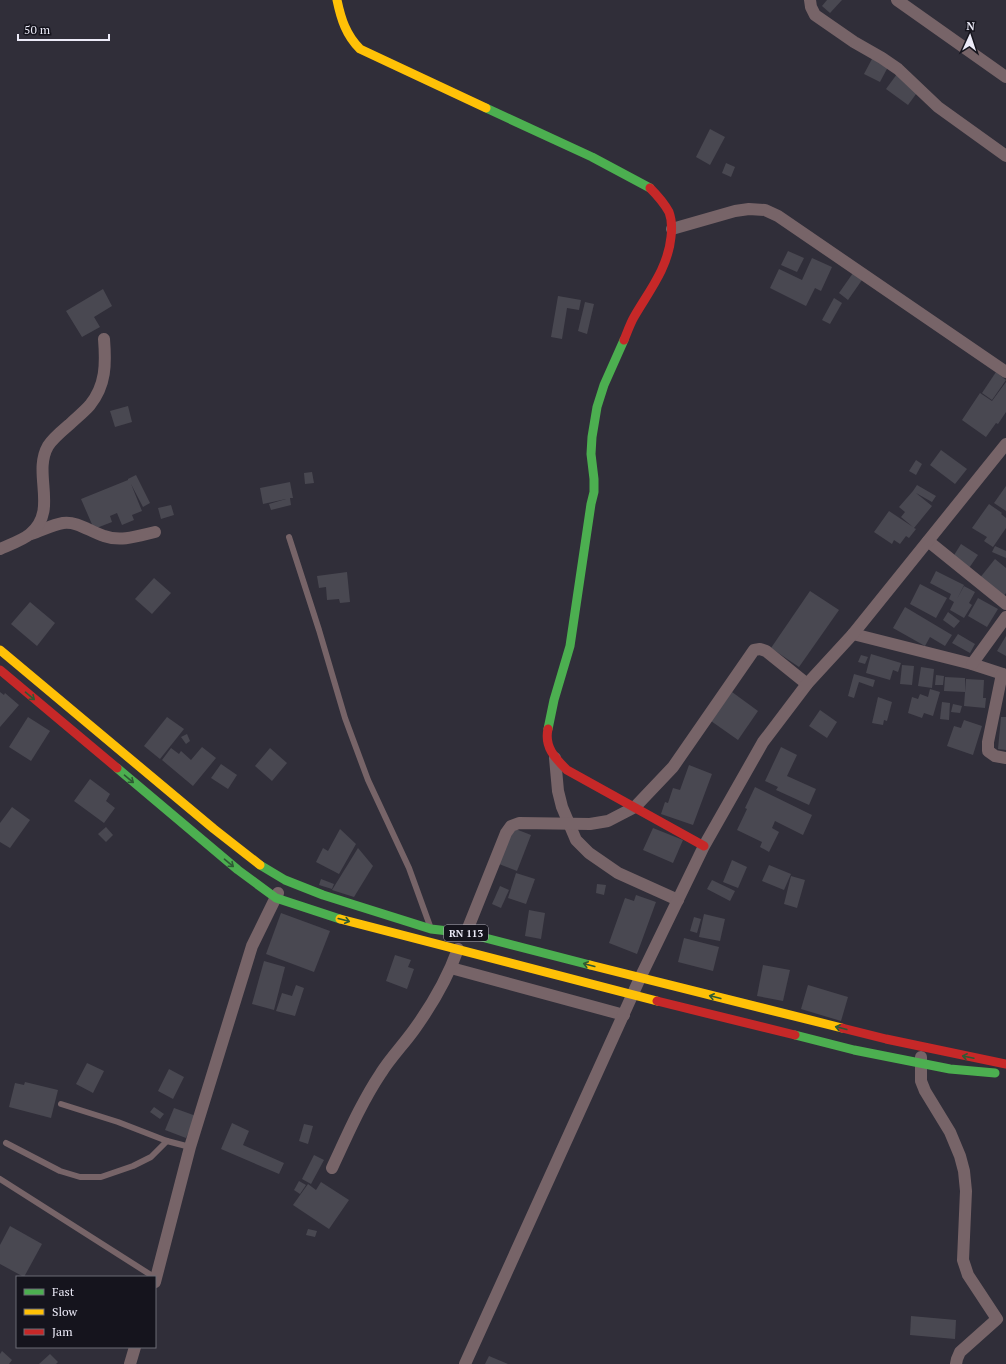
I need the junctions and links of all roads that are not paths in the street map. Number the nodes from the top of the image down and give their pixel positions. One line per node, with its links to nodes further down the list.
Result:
1 (337, 0): 6 (main road)
2 (810, 0): 5 (street)
3 (897, 0): 4 (street)
4 (1006, 77)
5 (1006, 156)
6 (672, 228): 8 (street); 23 (main road)
7 (104, 339): 11 (street)
8 (1006, 372)
9 (1006, 444): 13 (street)
10 (155, 532): 11 (street)
11 (30, 535): 14 (street)
12 (289, 537): 31 (lane)
13 (928, 542): 15 (street); 17 (street)
14 (0, 549)
15 (1006, 604)
16 (1006, 617): 19 (street)
17 (853, 634): 19 (street); 22 (street)
18 (0, 650): 28 (main road, RN 113)
19 (972, 664): 21 (street)
20 (0, 670): 29 (main road, RN 113, one-way to 29)
21 (1004, 675): 24 (street)
22 (807, 684): 25 (street); 27 (street)
23 (555, 758): 25 (main road); 26 (street)
24 (1006, 758)
25 (635, 807): 26 (street); 27 (main road)
26 (569, 824): 30 (street); 32 (street)
27 (704, 846): 30 (street)
28 (285, 880): 29 (street); 31 (main road, RN 113)
29 (276, 898): 33 (main road, RN 113, one-way to 33); 45 (street)
30 (678, 900): 35 (street)
31 (431, 929): 32 (main road, RN 113)
32 (466, 933): 35 (main road, RN 113, one-way to 32)
33 (458, 949): 34 (street); 36 (main road, RN 113)
34 (451, 968): 37 (street); 46 (street)
35 (640, 978): 36 (street); 38 (main road, RN 113, one-way to 35)
36 (633, 995): 37 (street); 39 (main road, RN 113)
37 (624, 1015): 53 (street)
38 (922, 1047): 39 (street); 40 (main road, RN 113, one-way to 38)
39 (920, 1063): 41 (main road, RN 113); 50 (street)
40 (1006, 1064)
41 (1006, 1074)
42 (61, 1104): 43 (lane)
43 (167, 1142): 44 (lane); 45 (lane)
44 (6, 1143)
45 (190, 1147): 49 (street)
46 (332, 1168)
47 (0, 1180): 48 (lane)
48 (150, 1276)
49 (156, 1276)
50 (1002, 1318): 54 (street)
51 (135, 1348): 52 (street)
52 (130, 1364)
53 (465, 1364)
54 (956, 1364)

